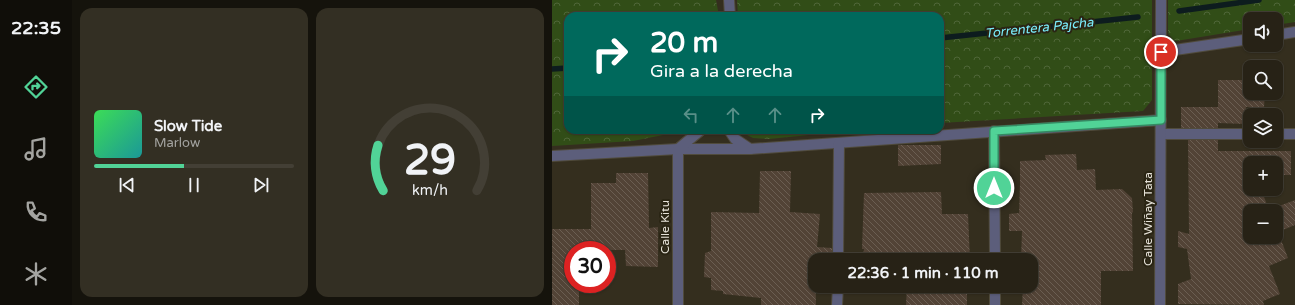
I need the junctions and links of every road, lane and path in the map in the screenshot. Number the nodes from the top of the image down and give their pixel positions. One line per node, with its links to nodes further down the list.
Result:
1 (729, 0): 3 (street)
2 (1161, 5): 7 (street, Calle Wiñay Tata)
3 (730, 12)
4 (1295, 32): 5 (street)
5 (1283, 34)
6 (1243, 40): 7 (street)
7 (1161, 52): 8 (street, Calle Wiñay Tata)
8 (1161, 120): 9 (street); 12 (street, Calle Wiñay Tata)
9 (994, 131): 16 (street); 21 (street)
10 (696, 134): 17 (street)
11 (732, 134): 18 (street)
12 (1161, 134): 13 (street); 27 (street, Calle Wiñay Tata)
13 (1243, 134)
14 (1283, 134): 15 (street)
15 (1295, 134)
16 (839, 143): 18 (street); 20 (street)
17 (678, 149): 18 (street); 19 (street); 24 (street, Calle Kitu)
18 (750, 149)
19 (552, 156)
20 (838, 253)
21 (995, 253)
22 (838, 293): 25 (street)
23 (995, 293): 26 (street)
24 (678, 305)
25 (838, 305)
26 (995, 305)
27 (1160, 305)

